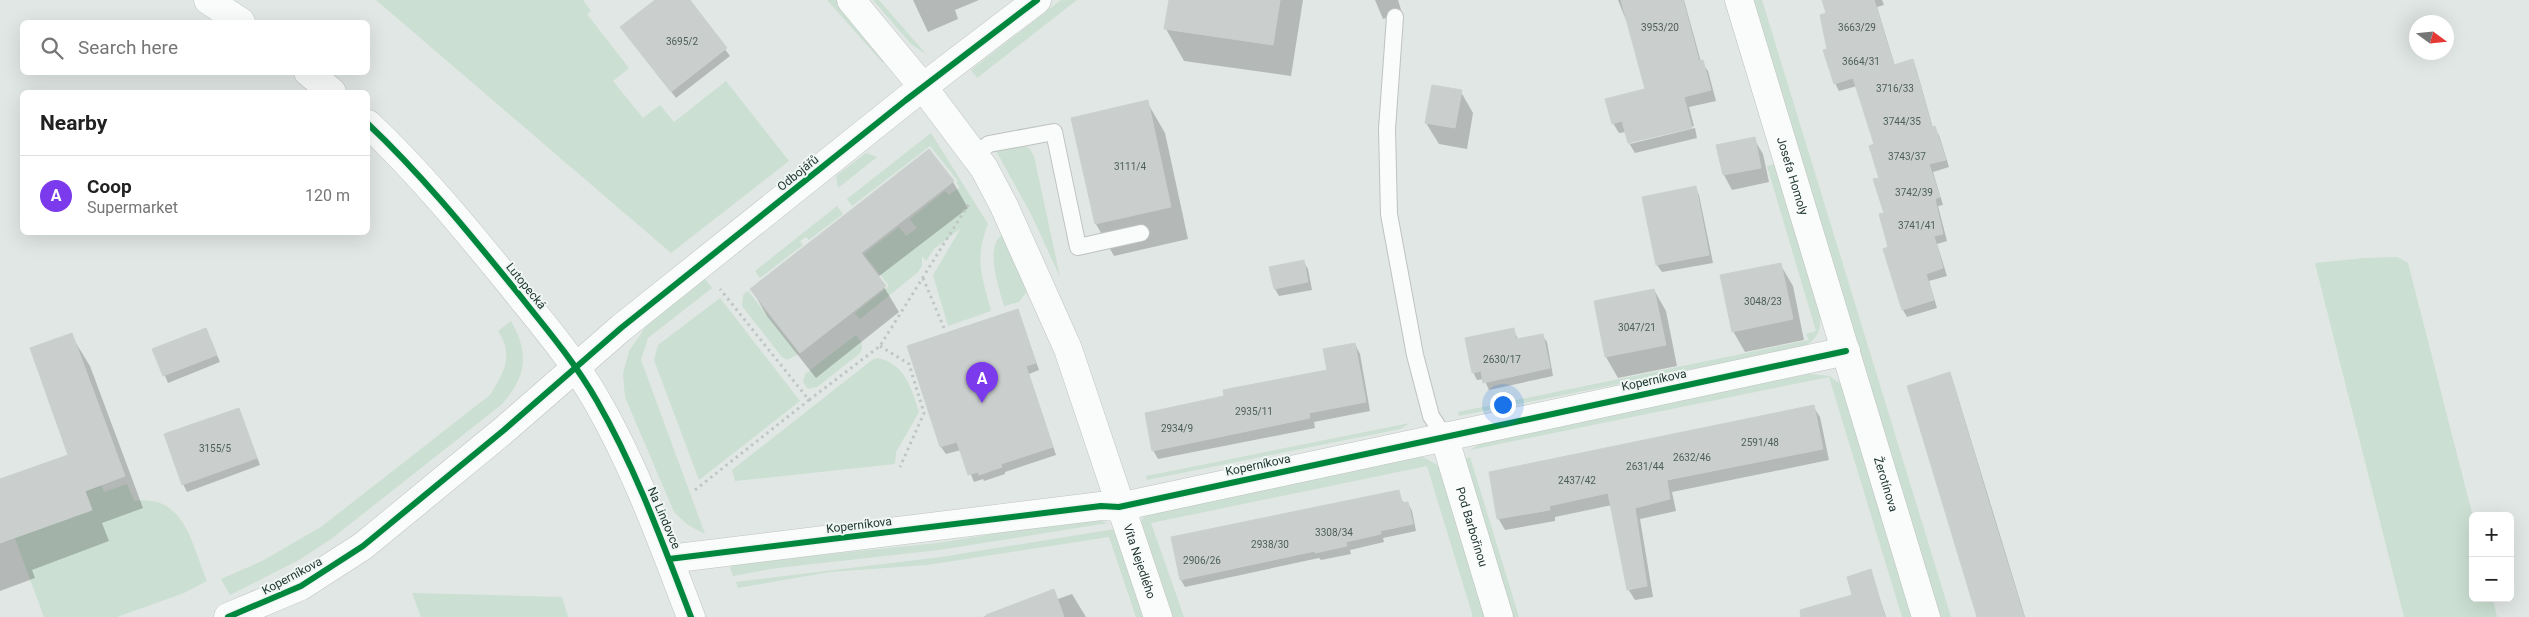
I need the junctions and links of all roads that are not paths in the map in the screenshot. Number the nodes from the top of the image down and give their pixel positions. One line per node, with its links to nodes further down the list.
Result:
1 (208, 0): 6 (street)
2 (851, 0): 8 (street, Víta Nejedlého)
3 (1037, 0): 8 (street, Odbojářů)
4 (1739, 0): 13 (street, Josefa Homoly)
5 (1395, 17): 15 (lane)
6 (238, 20)
7 (312, 75): 9 (street)
8 (924, 87): 11 (street, Víta Nejedlého); 14 (street, Odbojářů)
9 (330, 90)
10 (370, 126): 14 (street, Lutopecká)
11 (979, 162): 12 (lane); 17 (street, Víta Nejedlého)
12 (1141, 233)
13 (1846, 351): 15 (street, Koperníkova); 24 (street, Žerotínova)
14 (576, 368): 16 (street, Lutopecká); 18 (street, Odbojářů)
15 (1444, 436): 17 (street, Koperníkova); 23 (street, Pod Barbořinou)
16 (638, 484): 19 (street, Na Lindovce)
17 (1119, 506): 19 (street, Koperníkova); 22 (street, Víta Nejedlého)
18 (363, 546): 20 (street, Koperníkova)
19 (669, 559): 21 (street, Na Lindovce)
20 (228, 617)
21 (691, 617)
22 (1158, 617)
23 (1499, 617)
24 (1926, 617)

